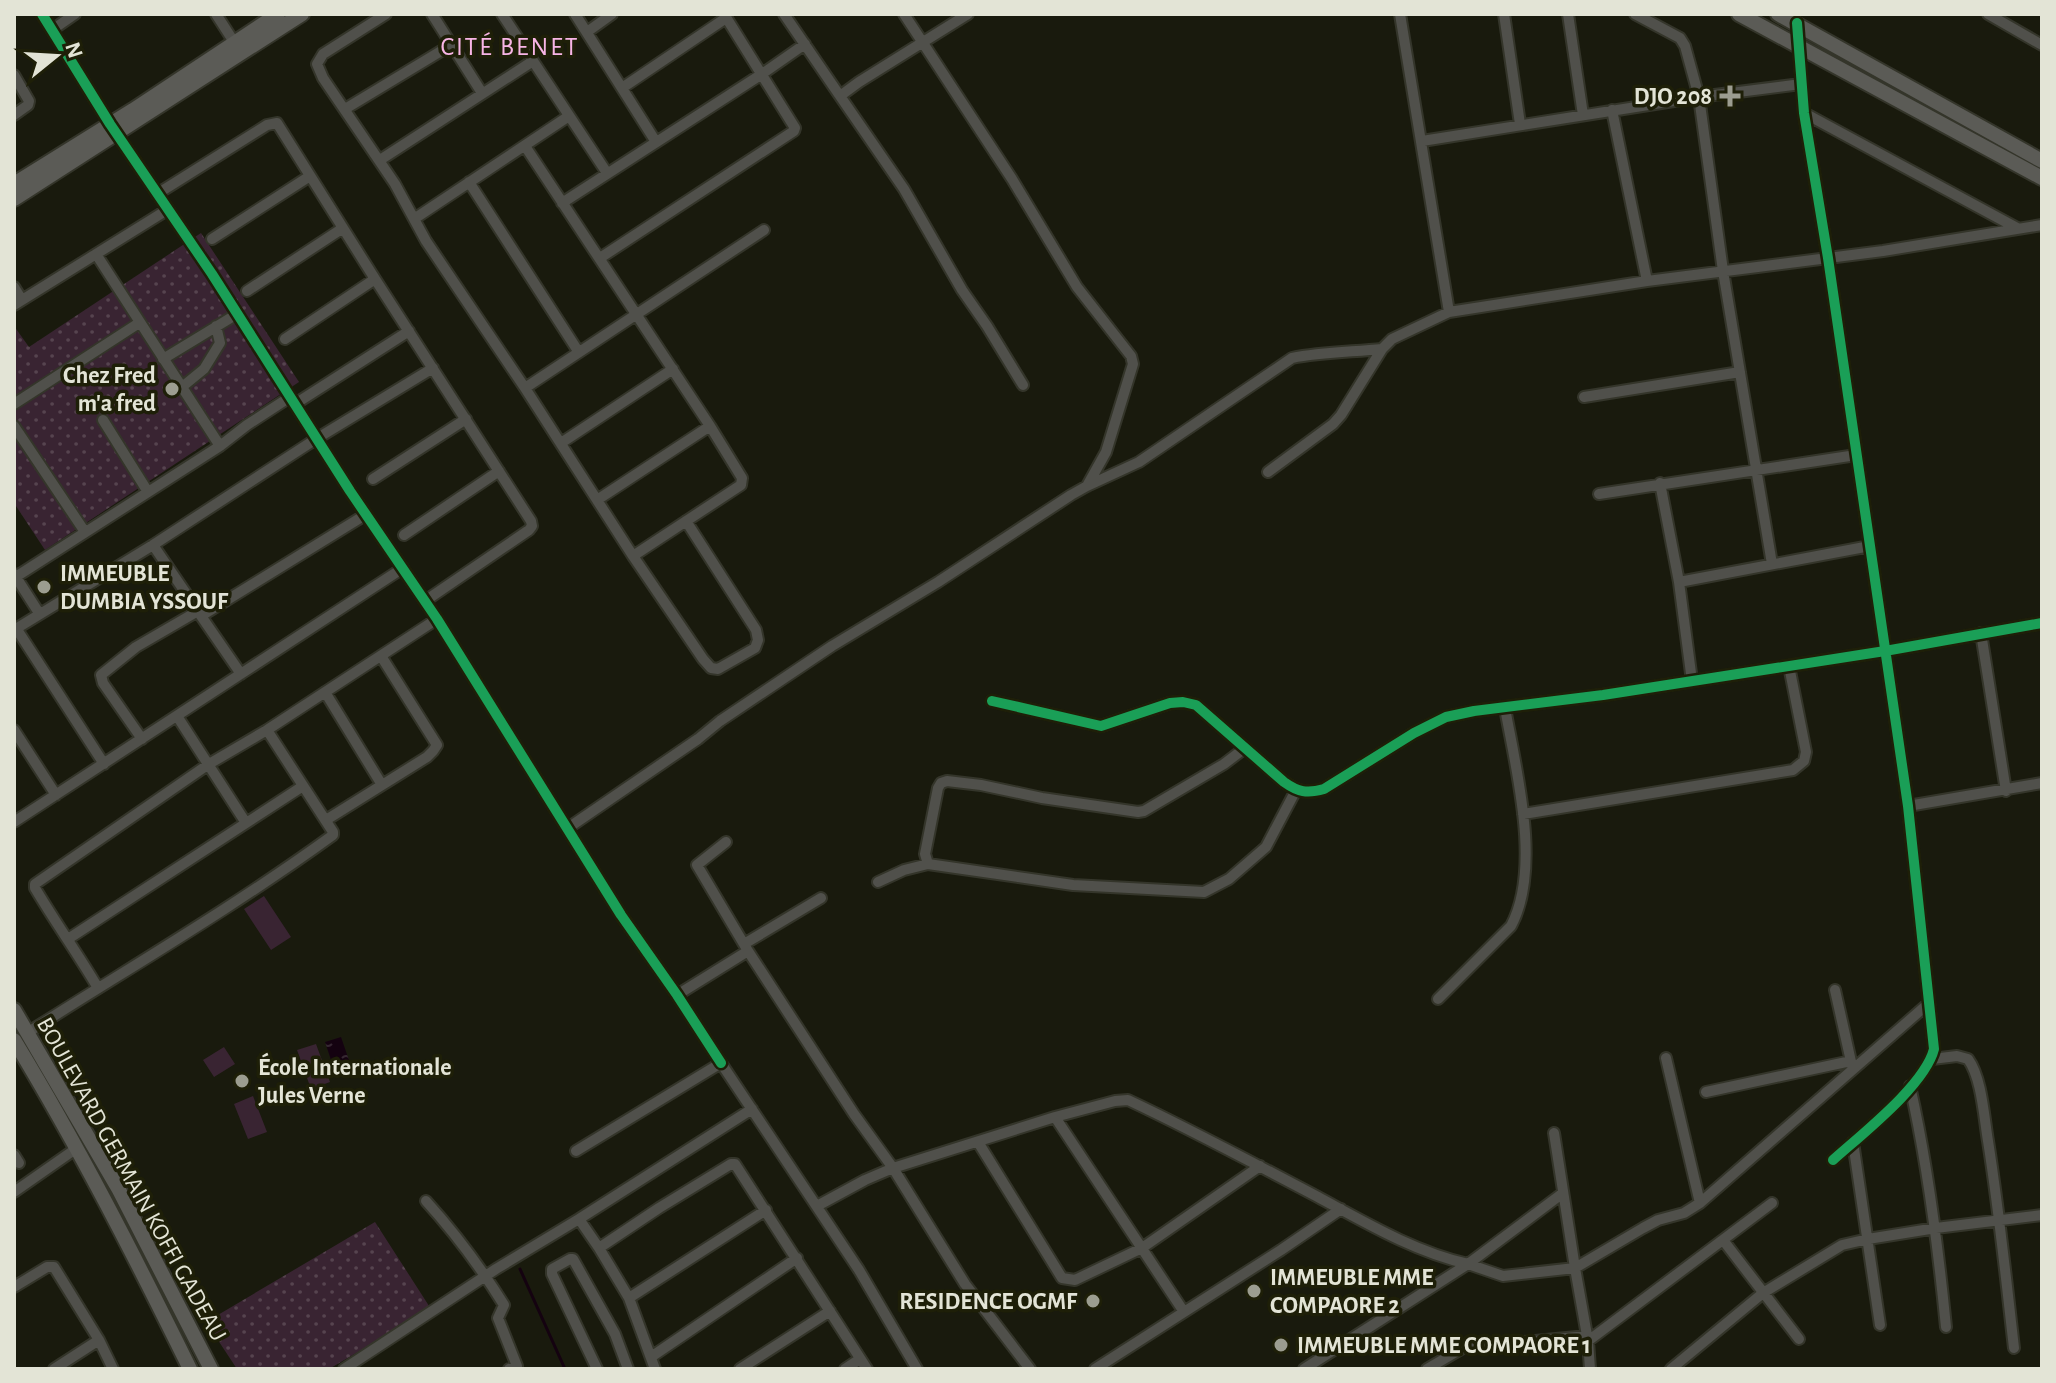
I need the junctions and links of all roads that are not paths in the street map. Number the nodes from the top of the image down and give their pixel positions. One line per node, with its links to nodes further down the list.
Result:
1 (42, 14): 23 (street)
2 (75, 14): 23 (street)
3 (216, 14): 25 (street)
4 (278, 14): 25 (main road)
5 (302, 14): 46 (main road)
6 (386, 14): 39 (street)
7 (432, 14): 28 (street)
8 (502, 14): 31 (street)
9 (575, 14): 24 (street)
10 (612, 14): 24 (street)
11 (784, 14): 27 (street)
12 (904, 14): 26 (street)
13 (968, 14): 26 (street)
14 (1400, 14): 47 (street)
15 (1504, 14): 45 (street)
16 (1568, 14): 43 (street)
17 (1635, 14): 38 (street)
18 (1739, 14): 30 (main road)
19 (1778, 14): 22 (main road)
20 (1988, 14): 29 (street)
21 (725, 16): 32 (street); 35 (street)
22 (1797, 23): 30 (street); 51 (main road)
23 (52, 30): 46 (street)
24 (587, 32): 35 (street)
25 (234, 42): 46 (main road)
26 (923, 42): 37 (street); 108 (street)
27 (805, 44): 32 (street); 37 (street)
28 (451, 45): 36 (street); 39 (street)
29 (2042, 45)
30 (1798, 46): 34 (street); 54 (main road)
31 (533, 61): 36 (street); 44 (street)
32 (762, 74): 48 (street); 68 (street)
33 (14, 75): 42 (street)
34 (1801, 84): 38 (street); 41 (street)
35 (622, 88): 48 (street)
36 (482, 93): 50 (street)
37 (840, 96): 89 (street)
38 (1699, 97): 40 (street); 70 (street)
39 (345, 109): 50 (street)
40 (1612, 110): 43 (street); 72 (street)
41 (1804, 113): 64 (street); 69 (street)
42 (14, 115)
43 (1583, 115): 45 (street)
44 (569, 116): 49 (street); 52 (street)
45 (1520, 124): 47 (street)
46 (114, 128): 56 (main road); 57 (street); 58 (main road)
47 (1422, 141): 76 (street)
48 (656, 142): 52 (street)
49 (525, 146): 55 (street); 59 (street)
50 (380, 160): 61 (street)
51 (2042, 161)
52 (607, 173): 59 (street)
53 (310, 176): 57 (street); 63 (street); 66 (street)
54 (2042, 178)
55 (469, 182): 61 (street); 84 (street)
56 (14, 184)
57 (157, 194): 60 (street)
58 (14, 199)
59 (562, 203): 68 (street)
60 (167, 210): 67 (street); 77 (street)
61 (414, 219): 91 (street)
62 (2042, 225): 64 (street)
63 (343, 228): 71 (street); 74 (street)
64 (2017, 229): 69 (street)
65 (764, 230): 78 (street)
66 (212, 239)
67 (96, 254): 75 (street); 79 (street)
68 (600, 258): 78 (street)
69 (1828, 258): 70 (street); 102 (street)
70 (1723, 271): 72 (street); 88 (street)
71 (375, 279): 81 (street); 82 (street)
72 (1647, 281): 76 (street)
73 (14, 287): 75 (street)
74 (247, 291)
75 (18, 302)
76 (1449, 312): 83 (street)
77 (237, 314): 80 (street); 93 (street)
78 (637, 315): 84 (street); 87 (street)
79 (139, 323): 85 (street); 94 (street)
80 (216, 326): 85 (street); 90 (street)
81 (409, 331): 86 (street); 93 (street)
82 (285, 339)
83 (1382, 349): 105 (street); 108 (street)
84 (578, 351): 91 (street)
85 (163, 359): 90 (street)
86 (433, 368): 95 (street); 99 (street)
87 (673, 369): 98 (street); 100 (street)
88 (1740, 372): 92 (street); 103 (street)
89 (1023, 385)
90 (182, 387): 101 (street)
91 (525, 388): 100 (street)
92 (1584, 397)
93 (293, 401): 99 (street); 101 (street)
94 (14, 404)
95 (466, 419): 104 (street); 106 (street)
96 (103, 420): 109 (street)
97 (14, 426): 114 (street)
98 (710, 426): 111 (street); 113 (street)
99 (316, 439): 112 (street); 116 (street)
100 (561, 443): 111 (street)
101 (220, 446): 109 (street)
102 (1856, 455): 103 (street); 117 (street)
103 (1757, 470): 107 (street); 119 (street)
104 (499, 471): 115 (street); 123 (street)
105 (1268, 472)
106 (373, 479)
107 (1660, 483): 110 (street); 122 (street)
108 (1087, 486): 156 (street)
109 (148, 492): 114 (street)
110 (1599, 494)
111 (597, 500): 118 (street)
112 (365, 515): 120 (street); 125 (street)
113 (686, 521): 118 (street); 118 (street)
114 (85, 532): 121 (street)
115 (404, 535)
116 (153, 545): 124 (street); 125 (street)
117 (1870, 546): 119 (street); 130 (street)
118 (633, 556)
119 (1772, 564): 122 (street)
120 (403, 568): 123 (street); 133 (street)
121 (15, 576): 124 (street)
122 (1679, 582): 134 (street)
123 (425, 601): 126 (street)
124 (39, 613): 128 (street)
125 (199, 613): 133 (street); 141 (street)
126 (437, 619): 131 (street); 156 (street)
127 (2042, 623): 129 (street)
128 (15, 629): 143 (street)
129 (1981, 633): 130 (street); 149 (street)
130 (1885, 651): 132 (street); 151 (street)
131 (381, 656): 135 (street); 146 (street)
132 (1789, 666): 134 (street); 152 (street)
133 (241, 674): 138 (street)
134 (1692, 681): 137 (street)
135 (325, 692): 140 (street); 146 (street)
136 (992, 701): 142 (street)
137 (1505, 708): 148 (street); 152 (street)
138 (177, 716): 141 (street); 144 (street)
139 (14, 730): 150 (street)
140 (267, 730): 144 (street); 147 (street)
141 (142, 739): 143 (street)
142 (1245, 748): 148 (street); 158 (street)
143 (104, 764): 150 (street)
144 (209, 764): 155 (street); 161 (street)
145 (2042, 783): 149 (street)
146 (382, 785): 153 (street)
147 (303, 786): 153 (street); 155 (street)
148 (1296, 790): 158 (street)
149 (2006, 791): 151 (street)
150 (56, 795): 154 (street)
151 (1908, 806): 167 (street)
152 (1523, 814): 166 (street)
153 (326, 820): 163 (street)
154 (14, 822)
155 (246, 823): 161 (street)
156 (568, 828): 165 (street)
157 (726, 842): 162 (street)
158 (928, 864): 159 (street)
159 (878, 882)
160 (821, 898): 162 (street)
161 (68, 939): 163 (street)
162 (746, 948): 165 (street); 185 (street)
163 (98, 988): 169 (street)
164 (1835, 990): 173 (street)
165 (677, 995): 172 (street)
166 (1438, 999)
167 (1929, 1003): 171 (street); 173 (street)
168 (14, 1010): 169 (main road, BOULEVARD GERMAIN KOFFI GADEAU)
169 (20, 1037): 181 (main road, BOULEVARD GERMAIN KOFFI GADEAU); 222 (main road, BOULEVARD GERMAIN KOFFI GADEAU)
170 (1666, 1058): 189 (street)
171 (1932, 1059): 174 (street); 196 (street)
172 (721, 1063): 176 (street); 182 (street)
173 (1852, 1065): 175 (street); 189 (street)
174 (1910, 1086): 180 (street); 197 (street)
175 (1706, 1092)
176 (752, 1109): 191 (street); 195 (street)
177 (1055, 1117): 179 (street); 184 (street); 201 (street)
178 (1554, 1133): 187 (street)
179 (978, 1142): 185 (street); 201 (street)
180 (1853, 1142): 183 (street); 198 (street)
181 (77, 1148): 186 (street); 221 (main road, BOULEVARD GERMAIN KOFFI GADEAU)
182 (576, 1151)
183 (1833, 1160)
184 (1260, 1166): 192 (street); 201 (street)
185 (893, 1168): 191 (street); 232 (street)
186 (14, 1192)
187 (1563, 1193): 203 (street); 204 (street)
188 (426, 1201): 205 (street)
189 (1700, 1203): 204 (street)
190 (1772, 1203): 199 (street)
191 (817, 1206): 231 (street)
192 (1341, 1209): 203 (street); 210 (street)
193 (766, 1210): 200 (street); 202 (street); 208 (street)
194 (2042, 1215): 196 (street)
195 (579, 1219): 200 (street); 205 (street)
196 (2000, 1219): 197 (street); 216 (street)
197 (1936, 1228): 198 (street); 212 (street)
198 (1868, 1239): 207 (street); 211 (street)
199 (1723, 1240): 207 (street); 213 (street)
200 (599, 1248): 208 (street)
201 (1142, 1248): 210 (street)
202 (797, 1258): 209 (street); 217 (street)
203 (1468, 1264): 204 (street); 234 (street)
204 (1575, 1268): 213 (street)
205 (486, 1276): 223 (street); 224 (street)
206 (14, 1287): 215 (street)
207 (1763, 1293): 214 (street); 237 (street)
208 (629, 1298): 217 (street)
209 (830, 1311): 218 (street); 228 (street)
210 (1184, 1312): 233 (street)
211 (1880, 1325)
212 (1946, 1327)
213 (1587, 1339): 235 (street); 236 (street)
214 (1799, 1339)
215 (99, 1340): 219 (street); 220 (street)
216 (2014, 1348)
217 (651, 1357): 227 (street)
218 (860, 1359): 229 (street); 230 (street)
219 (54, 1369)
220 (113, 1369)
221 (190, 1369)
222 (211, 1369)
223 (344, 1369)
224 (509, 1369)
225 (597, 1369): 226 (street)
226 (628, 1369)
227 (655, 1369)
228 (740, 1369)
229 (845, 1369)
230 (867, 1369)
231 (917, 1369)
232 (1030, 1369)
233 (1095, 1369)
234 (1304, 1369)
235 (1427, 1369)
236 (1590, 1369)
237 (1671, 1369)

